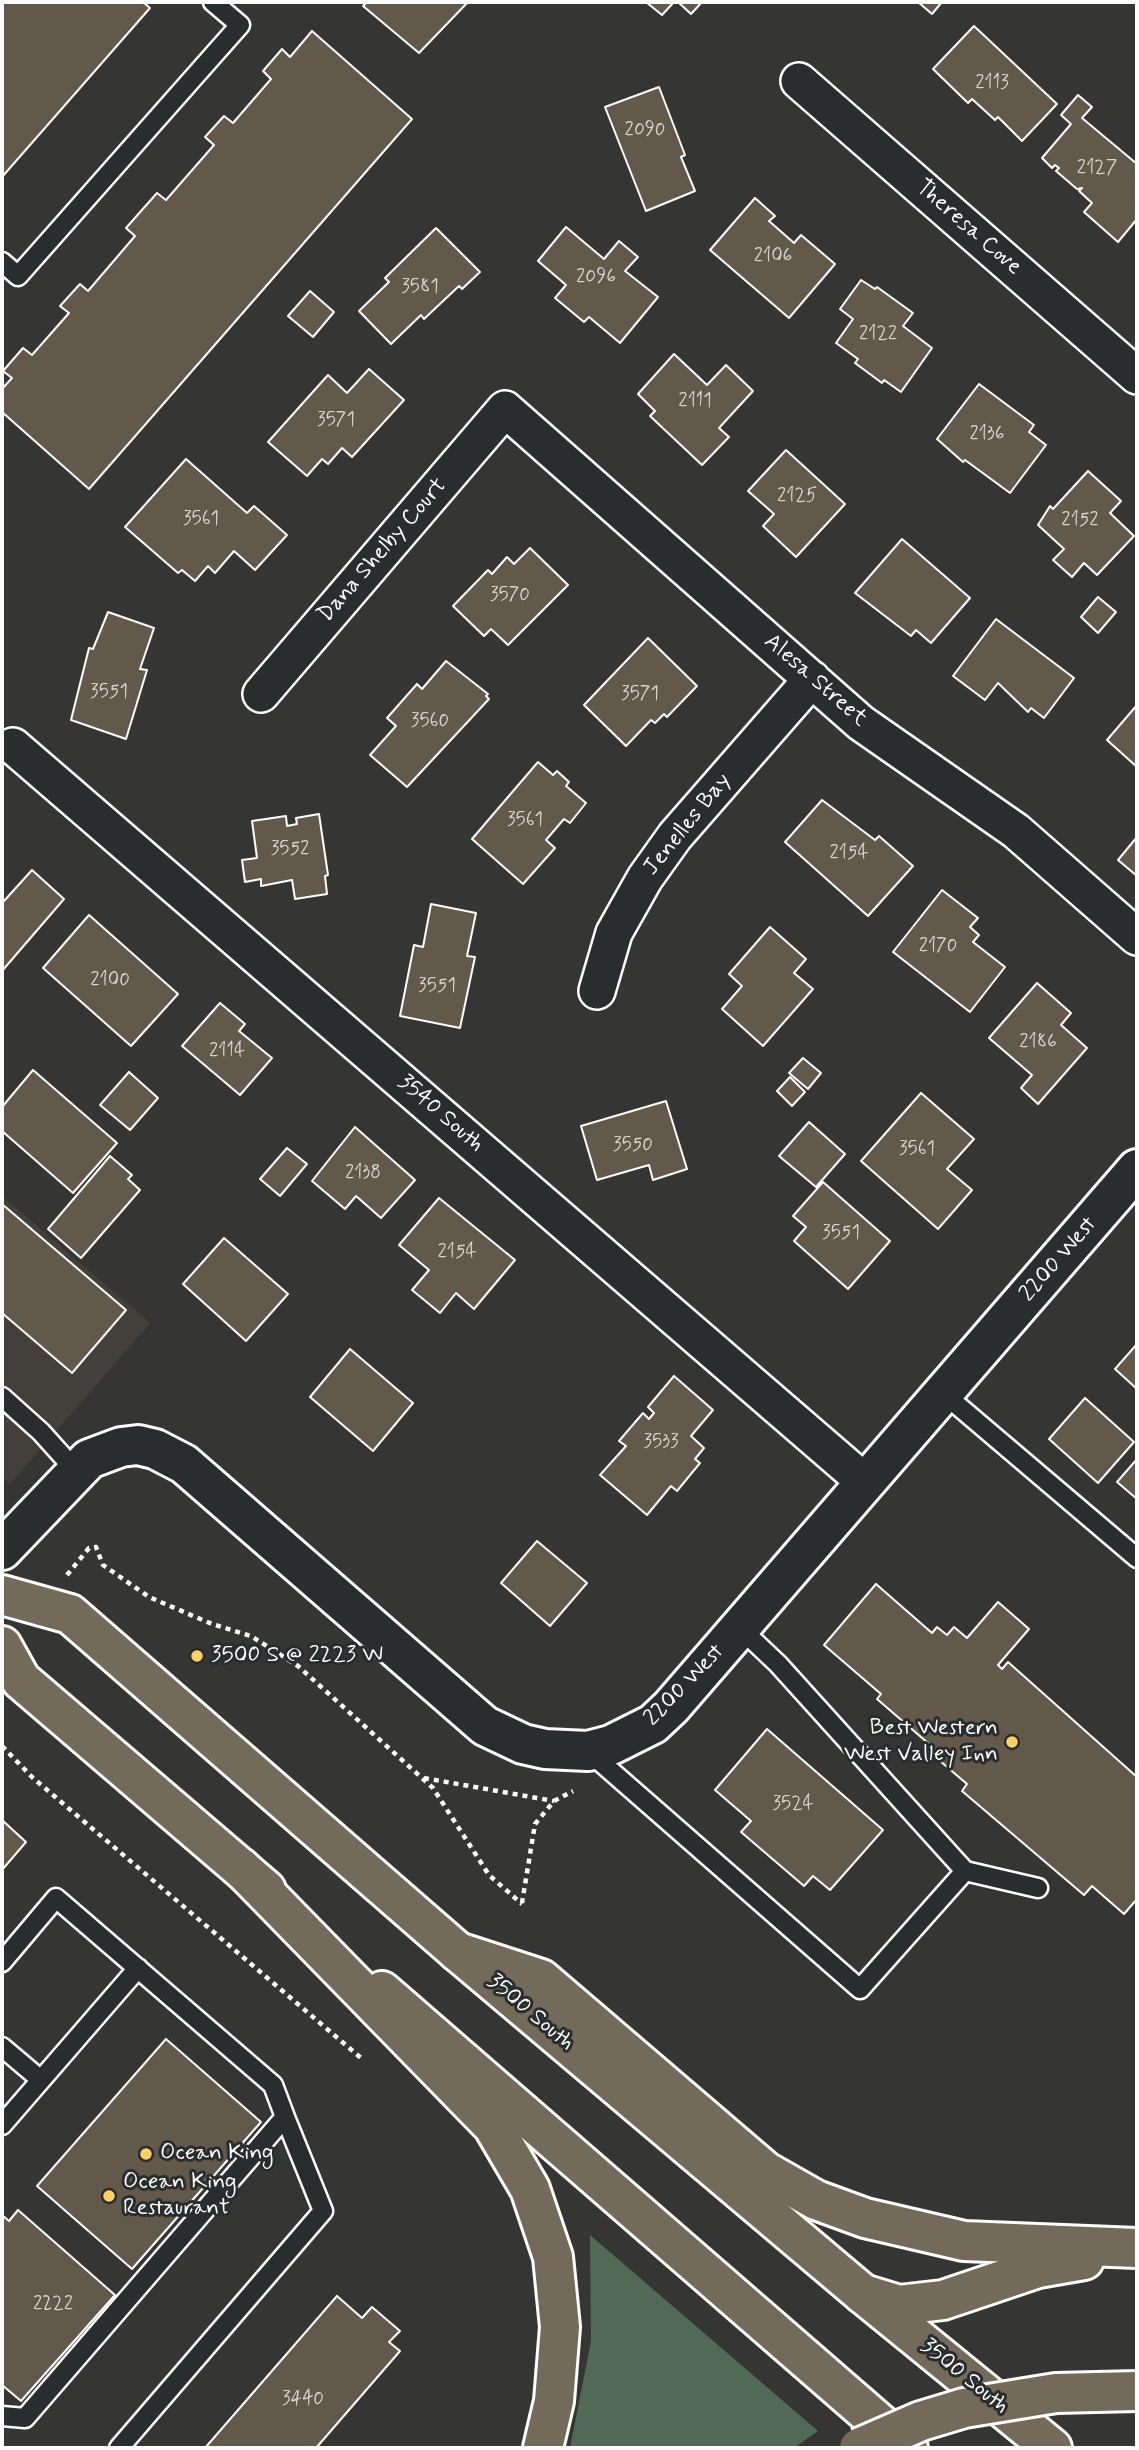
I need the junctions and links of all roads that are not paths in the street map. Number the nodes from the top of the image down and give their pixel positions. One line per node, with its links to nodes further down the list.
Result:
1 (213, 2): 3 (lane)
2 (799, 81): 4 (street, Theresa Cove)
3 (2, 262)
4 (1137, 376)
5 (505, 409): 6 (street, Alesa Street); 7 (street, Dana Shelby Court)
6 (812, 679): 9 (street, Alesa Street); 10 (street, Jenelles Bay)
7 (261, 694)
8 (13, 746): 15 (street, 3540 South)
9 (1137, 937)
10 (597, 991)
11 (1136, 1174): 12 (street, 2200 West)
12 (943, 1394): 15 (street, 2200 West); 17 (lane)
13 (2, 1397): 14 (lane)
14 (76, 1471): 16 (street, 2200 West); 21 (street, 2200 West)
15 (866, 1483): 19 (street, 2200 West)
16 (2, 1550)
17 (1137, 1558)
18 (2, 1595): 25 (main road, 3500 South)
19 (740, 1628): 21 (street, 2200 West); 23 (lane)
20 (2, 1646): 22 (main road)
21 (588, 1751): 23 (lane)
22 (240, 1868): 37 (main road); 39 (main road)
23 (965, 1871): 24 (lane)
24 (1038, 1888)
25 (458, 1952): 32 (main road); 33 (main road, 3500 South)
26 (2, 1962): 27 (lane)
27 (138, 1968): 29 (lane); 30 (lane)
28 (2, 2047): 29 (lane)
29 (41, 2080): 31 (lane)
30 (285, 2117): 35 (lane); 36 (lane)
31 (2, 2125)
32 (1137, 2249): 33 (main road)
33 (863, 2294): 40 (main road, 3500 South)
34 (1137, 2391): 38 (main road, bridge)
35 (2, 2416)
36 (119, 2448)
37 (543, 2448)
38 (859, 2448)
39 (908, 2448)
40 (1052, 2448)

